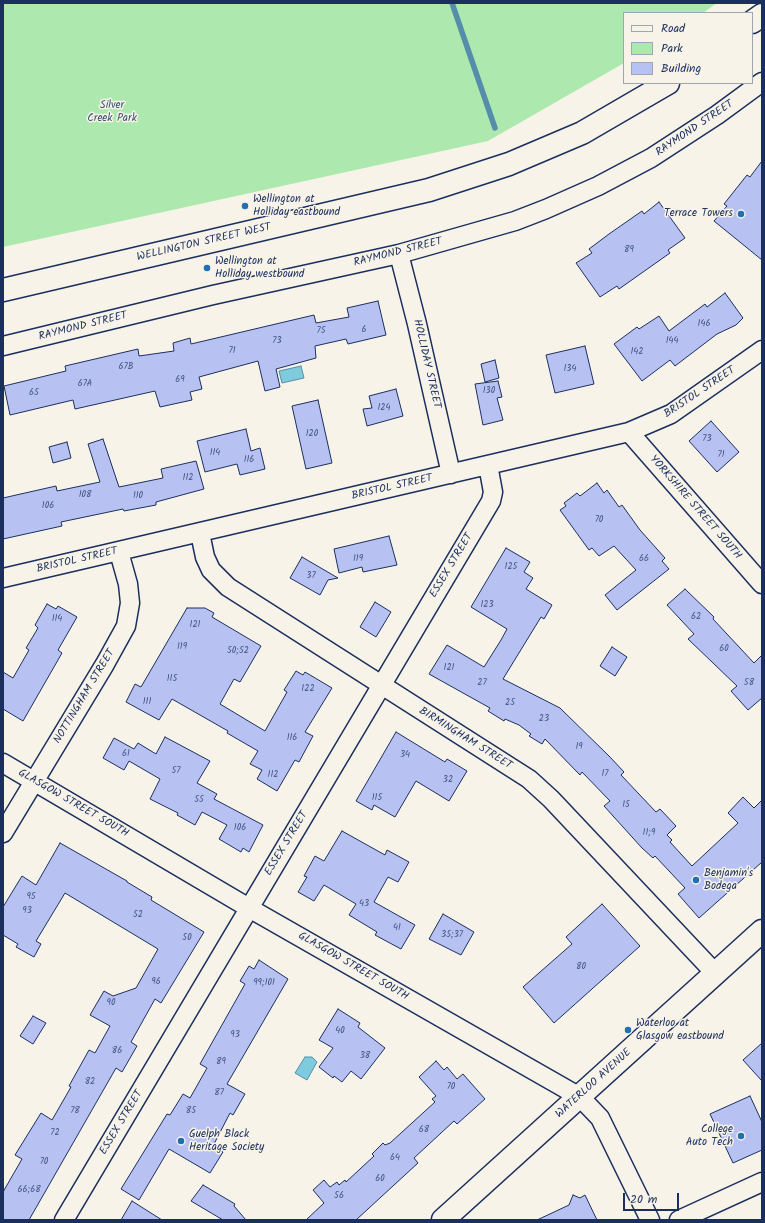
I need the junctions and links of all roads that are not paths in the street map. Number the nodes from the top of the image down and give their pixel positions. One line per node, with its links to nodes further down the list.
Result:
1 (762, 15): 2 (main road)
2 (753, 21)
3 (762, 82): 5 (street, RAYMOND STREET)
4 (666, 84): 6 (main road, WELLINGTON STREET WEST)
5 (399, 254): 7 (street, RAYMOND STREET); 11 (street, HOLLIDAY STREET)
6 (3, 290)
7 (3, 346)
8 (762, 350): 9 (street, BRISTOL STREET)
9 (629, 432): 10 (street, BRISTOL STREET); 15 (street, YORKSHIRE STREET SOUTH)
10 (488, 465): 11 (street, BRISTOL STREET); 16 (street, ESSEX STREET)
11 (451, 474): 12 (street, BRISTOL STREET)
12 (200, 533): 13 (street, BRISTOL STREET); 16 (street, BIRMINGHAM STREET)
13 (119, 552): 14 (street, BRISTOL STREET); 18 (street, NOTTINGHAM STREET)
14 (3, 578)
15 (761, 581)
16 (381, 685): 20 (street, ESSEX STREET); 22 (street, BIRMINGHAM STREET)
17 (3, 763): 18 (street, GLASGOW STREET SOUTH)
18 (34, 781): 19 (street, NOTTINGHAM STREET); 20 (street, GLASGOW STREET SOUTH)
19 (3, 833)
20 (249, 908): 23 (street, GLASGOW STREET SOUTH); 25 (street, ESSEX STREET)
21 (762, 931): 22 (main road, WATERLOO AVENUE)
22 (715, 973): 23 (main road, WATERLOO AVENUE)
23 (580, 1097): 26 (main road, WATERLOO AVENUE); 27 (street, GLASGOW STREET SOUTH)
24 (762, 1182): 28 (street)
25 (64, 1220)
26 (443, 1220)
27 (650, 1220)
28 (679, 1220)

